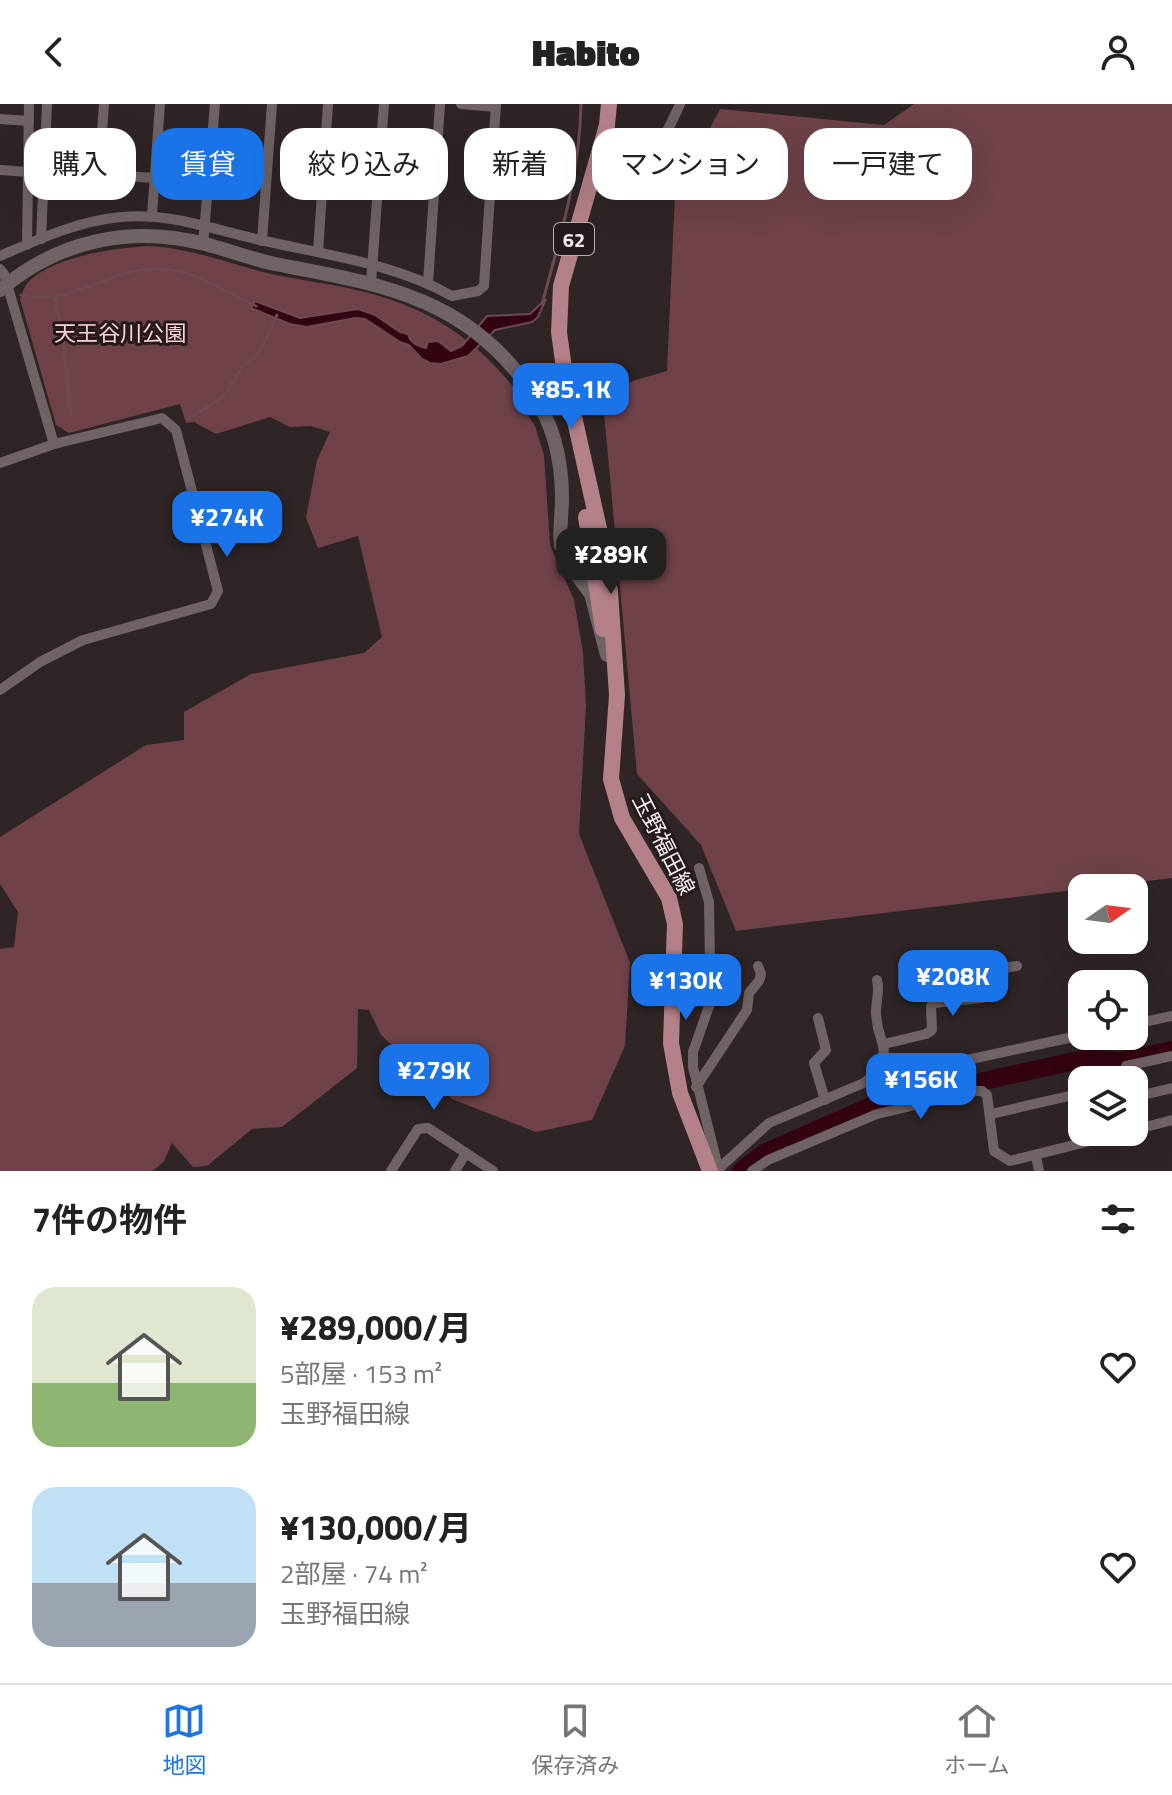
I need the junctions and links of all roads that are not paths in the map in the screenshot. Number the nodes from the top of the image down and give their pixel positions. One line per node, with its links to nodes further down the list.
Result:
1 (29, 104): 15 (street)
2 (47, 104): 17 (street)
3 (104, 104): 18 (street)
4 (160, 104): 19 (street)
5 (215, 104): 29 (street)
6 (272, 104): 31 (street)
7 (328, 104): 34 (street)
8 (384, 104): 36 (street)
9 (440, 104): 39 (street)
10 (461, 104): 13 (street)
11 (609, 104): 20 (main road, 玉野福田線 / 62)
12 (680, 104): 21 (street)
13 (496, 105): 41 (street)
14 (0, 119): 15 (street)
15 (29, 121): 16 (street)
16 (29, 128)
17 (45, 128)
18 (102, 128)
19 (158, 128)
20 (606, 128)
21 (669, 128)
22 (0, 170): 23 (street)
23 (24, 172)
24 (592, 180): 46 (main road, 玉野福田線 / 62)
25 (28, 200): 33 (street)
26 (42, 200): 30 (street)
27 (153, 200): 28 (street)
28 (152, 215): 29 (street); 30 (street)
29 (205, 226): 31 (street); 32 (street)
30 (41, 239): 33 (street)
31 (262, 241): 34 (street)
32 (203, 244): 38 (street); 40 (street)
33 (27, 245): 35 (street)
34 (318, 252): 36 (street)
35 (0, 256)
36 (373, 266): 38 (street); 39 (street)
37 (0, 269): 40 (street)
38 (371, 283): 42 (street)
39 (428, 283): 41 (street)
40 (3, 287): 43 (street)
41 (452, 296): 42 (street)
42 (442, 310): 45 (street)
43 (54, 444): 44 (street); 48 (street)
44 (0, 463)
45 (567, 555): 46 (street); 47 (street)
46 (598, 555): 47 (main road, 玉野福田線 / 62); 49 (main road, 玉野福田線 / 62)
47 (607, 655): 49 (main road, 玉野福田線 / 62)
48 (0, 690)
49 (615, 722): 73 (main road, 玉野福田線 / 62)
50 (699, 868): 62 (street)
51 (758, 966): 62 (street)
52 (1017, 966): 58 (street)
53 (877, 980): 58 (street)
54 (1172, 1016): 56 (street)
55 (818, 1018): 66 (street)
56 (1148, 1021)
57 (1068, 1038): 61 (street)
58 (884, 1044): 61 (street)
59 (1172, 1056): 60 (street)
60 (1126, 1066)
61 (866, 1082): 66 (street)
62 (696, 1087): 73 (street)
63 (1172, 1088): 64 (street)
64 (1148, 1094)
65 (1068, 1096): 67 (street)
66 (825, 1100): 73 (street)
67 (991, 1114): 72 (street); 77 (street)
68 (1172, 1120): 69 (street)
69 (1148, 1126)
70 (1074, 1146): 72 (street)
71 (466, 1153): 74 (street); 75 (street); 76 (street)
72 (1036, 1156): 78 (street)
73 (715, 1170)
74 (391, 1171)
75 (455, 1171)
76 (493, 1171)
77 (752, 1171)
78 (1039, 1171)

